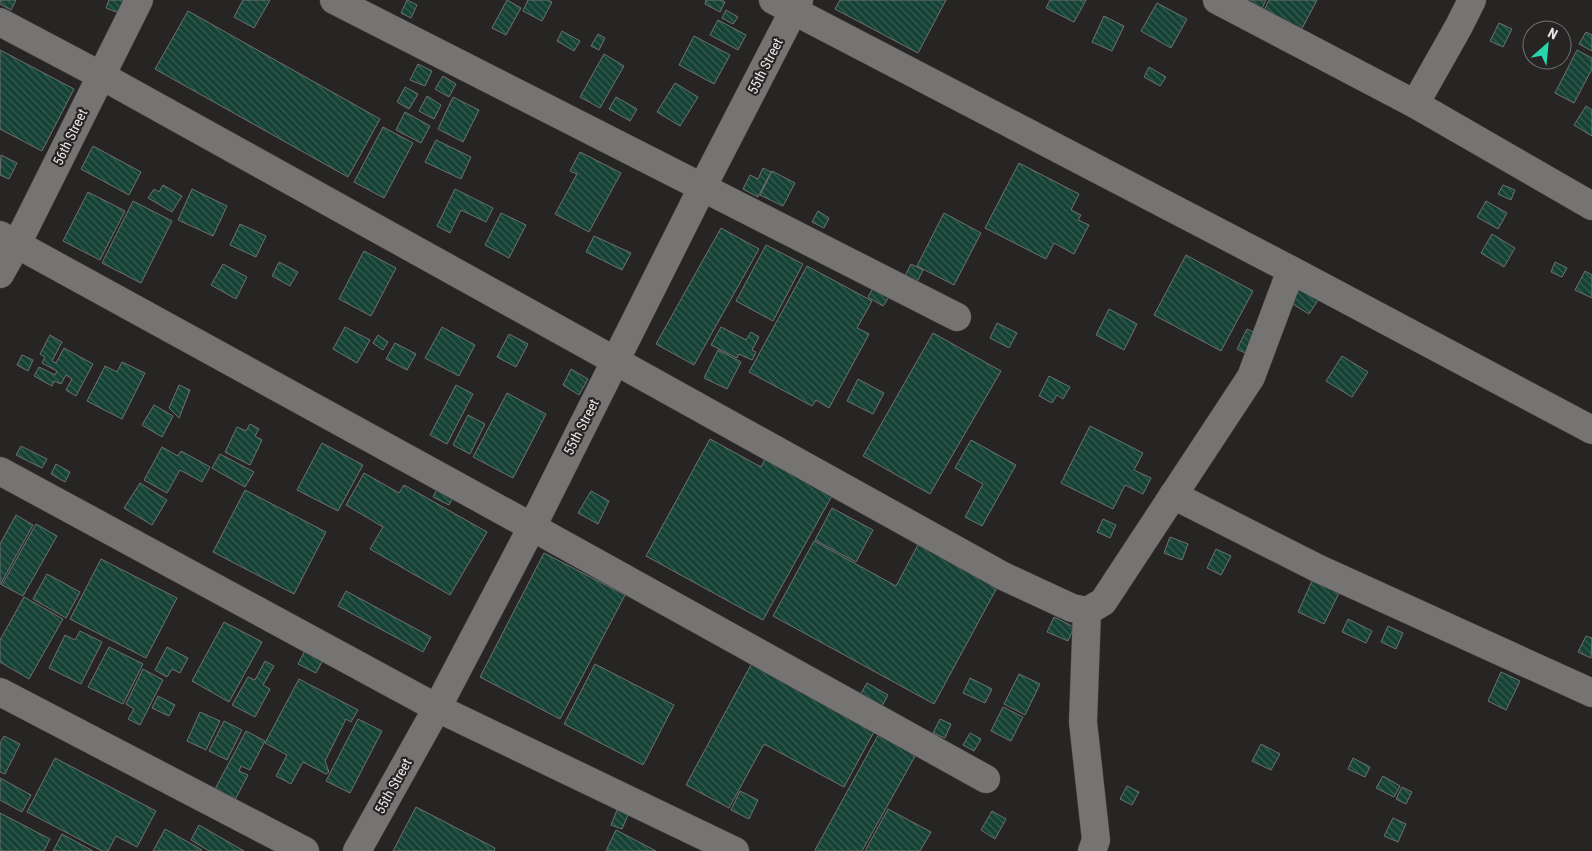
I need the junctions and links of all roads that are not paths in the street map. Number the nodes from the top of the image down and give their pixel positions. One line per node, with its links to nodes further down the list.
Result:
1 (139, 0): 7 (street, 56th Street)
2 (334, 0): 9 (street)
3 (1217, 0): 8 (street)
4 (1472, 0): 8 (street)
5 (788, 4): 9 (street, 55th Street); 12 (street)
6 (0, 22): 7 (street)
7 (100, 75): 11 (street, 56th Street); 15 (street)
8 (1415, 104): 10 (street)
9 (703, 186): 14 (street); 15 (street, 55th Street)
10 (1592, 206)
11 (8, 240): 13 (street, 56th Street); 19 (street)
12 (1291, 270): 16 (street); 18 (street)
13 (0, 274)
14 (957, 317)
15 (615, 360): 19 (street, 55th Street); 20 (street)
16 (1592, 430)
17 (0, 471): 23 (street)
18 (1173, 495): 20 (street); 22 (street)
19 (532, 526): 23 (street, 55th Street); 24 (street)
20 (1087, 612): 28 (street)
21 (0, 692): 25 (street)
22 (1592, 693)
23 (437, 708): 26 (street, 55th Street); 27 (street)
24 (986, 779)
25 (305, 851)
26 (357, 851)
27 (735, 851)
28 (1092, 851)

